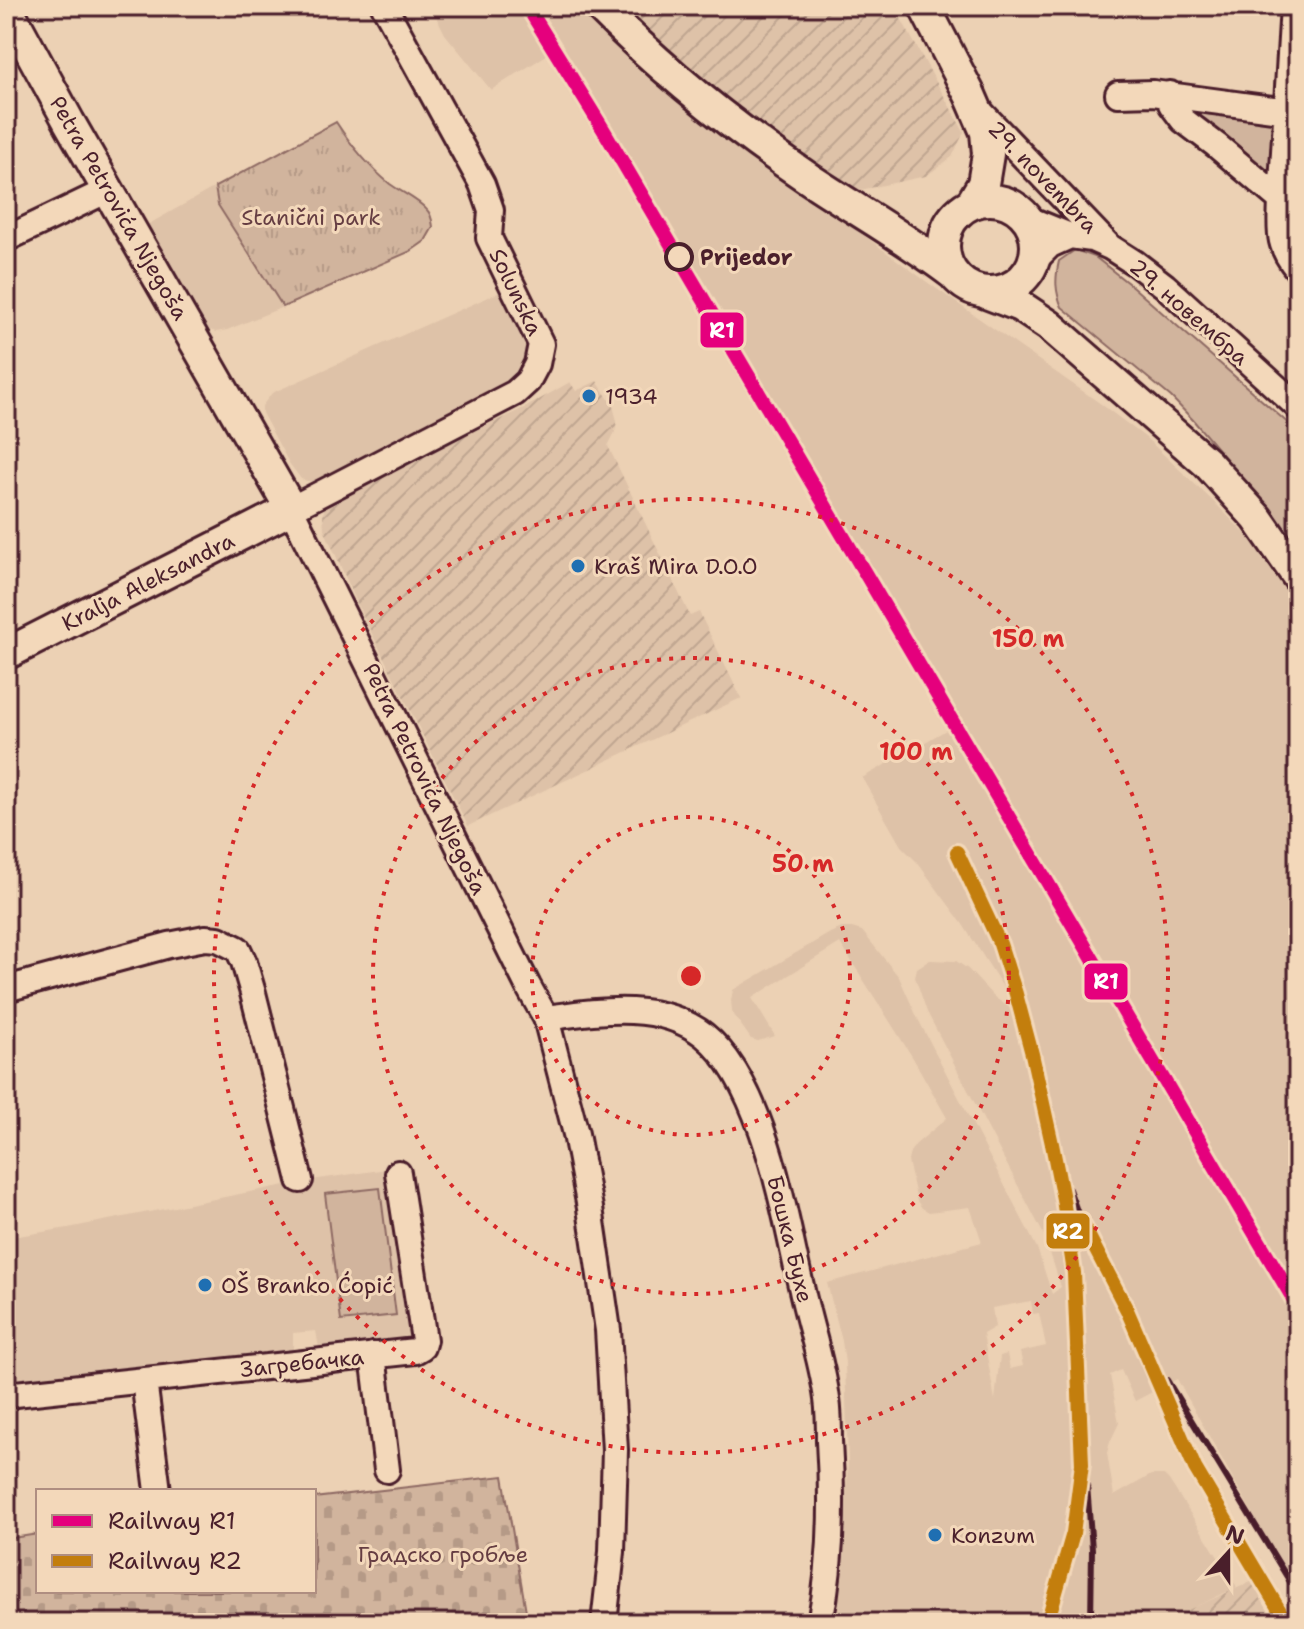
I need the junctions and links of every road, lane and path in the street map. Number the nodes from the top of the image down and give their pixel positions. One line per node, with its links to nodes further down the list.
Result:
1 (6, 6): 11 (main road, Petra Petrovića Njegoša)
2 (384, 6): 26 (street, Solunska)
3 (599, 6): 16 (main road)
4 (924, 6): 8 (main road, 29. novembra)
5 (1293, 6): 9 (street)
6 (1118, 94): 7 (street)
7 (1170, 94): 9 (street); 12 (street)
8 (976, 107): 10 (main road, 29. novembra); 19 (street, 29. novembra)
9 (1288, 111): 12 (street)
10 (988, 154): 13 (main road, 29. novembra); 14 (main road, 29. novembra)
11 (108, 190): 18 (street); 26 (main road, Petra Petrovića Njegoša)
12 (1281, 200): 21 (street)
13 (971, 204): 14 (main road); 15 (main road)
14 (1021, 212): 17 (street, 29. novembra); 20 (main road)
15 (949, 224): 16 (main road); 22 (main road)
16 (887, 228): 22 (main road)
17 (1070, 236): 19 (street, 29. новембра); 20 (street, 29. novembra)
18 (6, 239)
19 (1110, 247): 25 (street, 29. новембра)
20 (1031, 268): 23 (main road); 24 (main road)
21 (1298, 270)
22 (952, 273): 23 (main road)
23 (986, 293): 24 (main road)
24 (1050, 326): 27 (main road)
25 (1298, 407)
26 (291, 509): 28 (main road, Kralja Aleksandra); 30 (street, Petra Petrovića Njegoša)
27 (1298, 577)
28 (6, 654)
29 (6, 989): 32 (street)
30 (546, 1018): 38 (street, Petra Petrovića Njegoša); 39 (street, Бошка Бухе)
31 (398, 1173): 33 (street, Загребачка)
32 (300, 1180)
33 (373, 1355): 34 (street, Загребачка); 36 (street)
34 (144, 1380): 35 (street, Загребачка); 37 (street)
35 (6, 1395)
36 (387, 1470)
37 (158, 1489)
38 (604, 1623)
39 (820, 1623)

